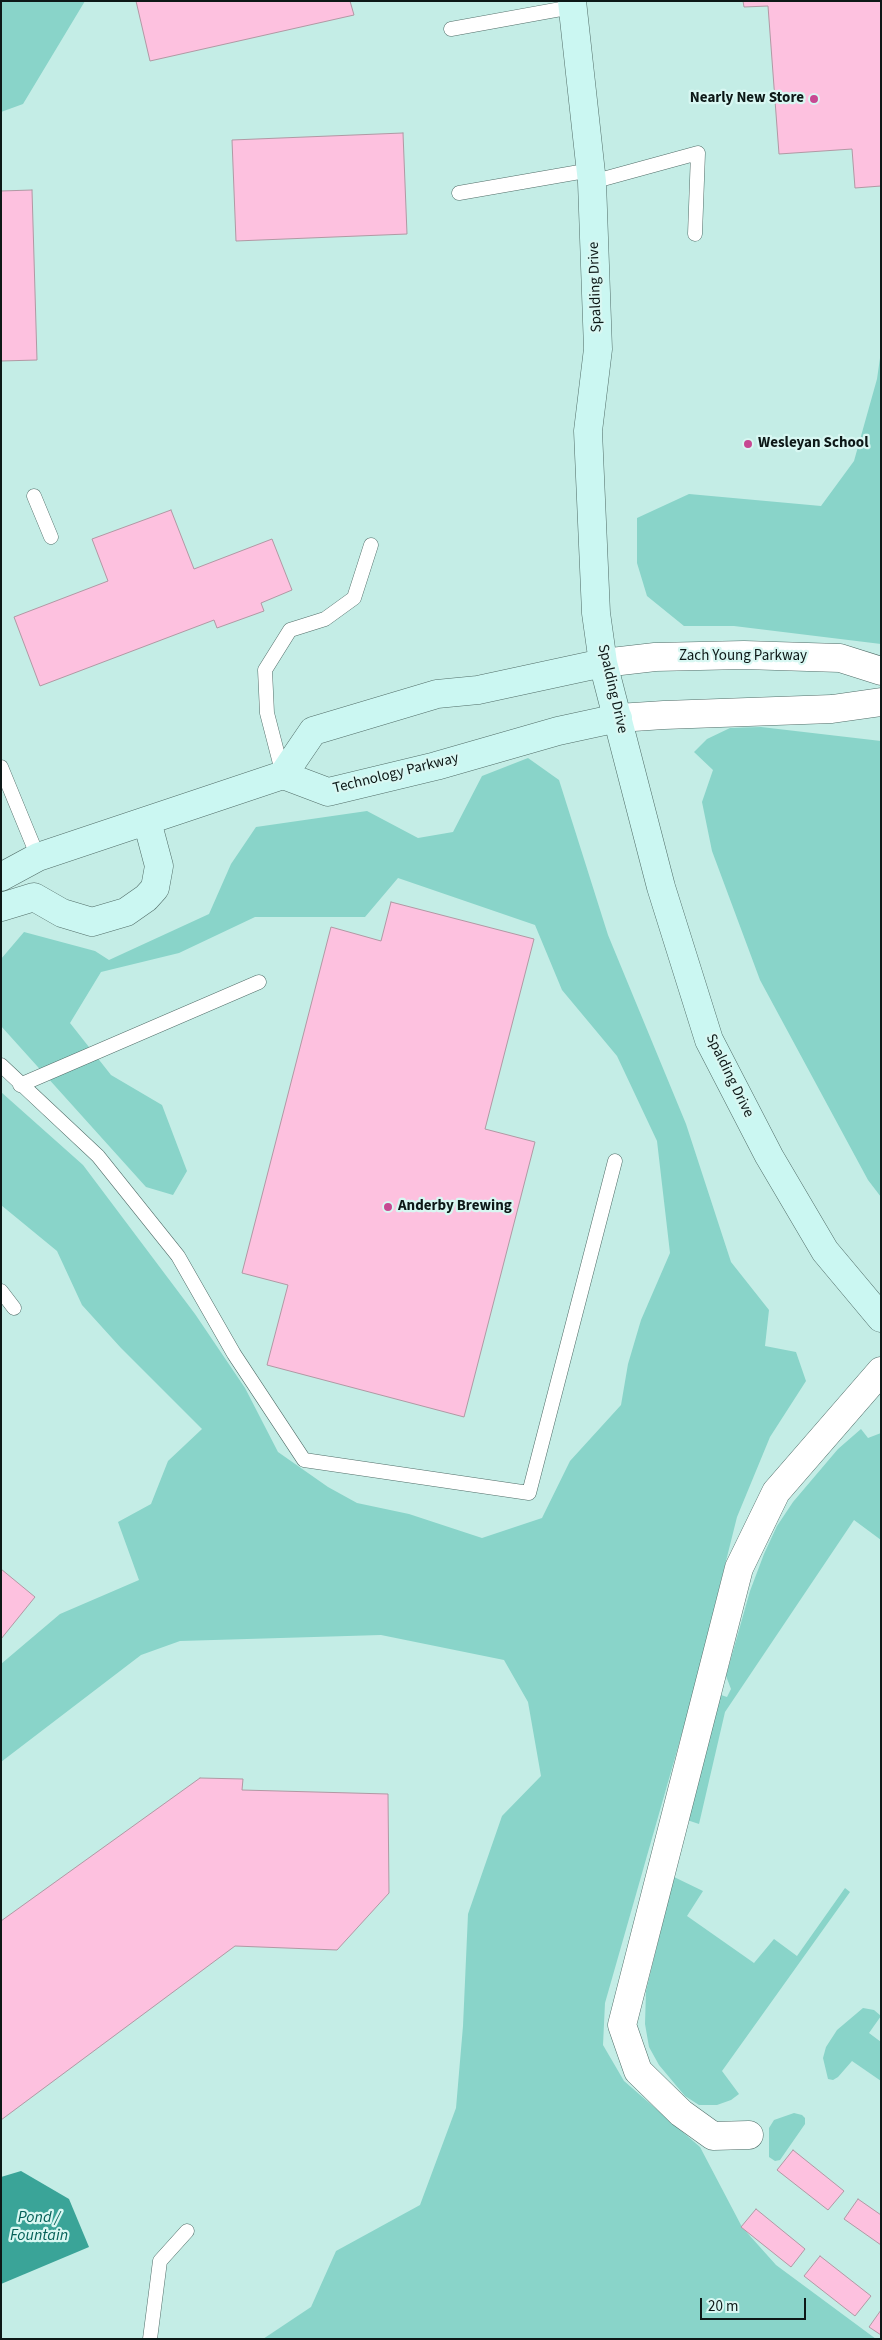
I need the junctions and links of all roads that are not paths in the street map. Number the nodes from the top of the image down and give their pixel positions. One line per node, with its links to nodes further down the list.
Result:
1 (572, 4): 2 (lane); 3 (main road, Spalding Drive)
2 (451, 28)
3 (592, 176): 4 (lane); 5 (lane); 9 (main road, Spalding Drive)
4 (459, 193)
5 (695, 234)
6 (34, 496): 7 (lane)
7 (51, 537)
8 (371, 545): 14 (lane)
9 (603, 662): 10 (street, Zach Young Parkway); 12 (main road, Spalding Drive); 14 (main road)
10 (881, 671)
11 (881, 702): 12 (street)
12 (618, 718): 14 (main road, Technology Parkway); 25 (main road, Spalding Drive)
13 (1, 767): 16 (lane)
14 (280, 776): 15 (main road)
15 (147, 821): 16 (main road); 18 (main road)
16 (38, 857): 17 (main road)
17 (1, 876)
18 (1, 907)
19 (259, 982): 21 (lane)
20 (1, 1065): 21 (lane)
21 (20, 1084): 22 (lane)
22 (615, 1161)
23 (1, 1291): 24 (lane)
24 (14, 1308)
25 (881, 1318)
26 (881, 1371): 27 (street)
27 (749, 2135)
28 (187, 2231): 29 (lane)
29 (150, 2339)

